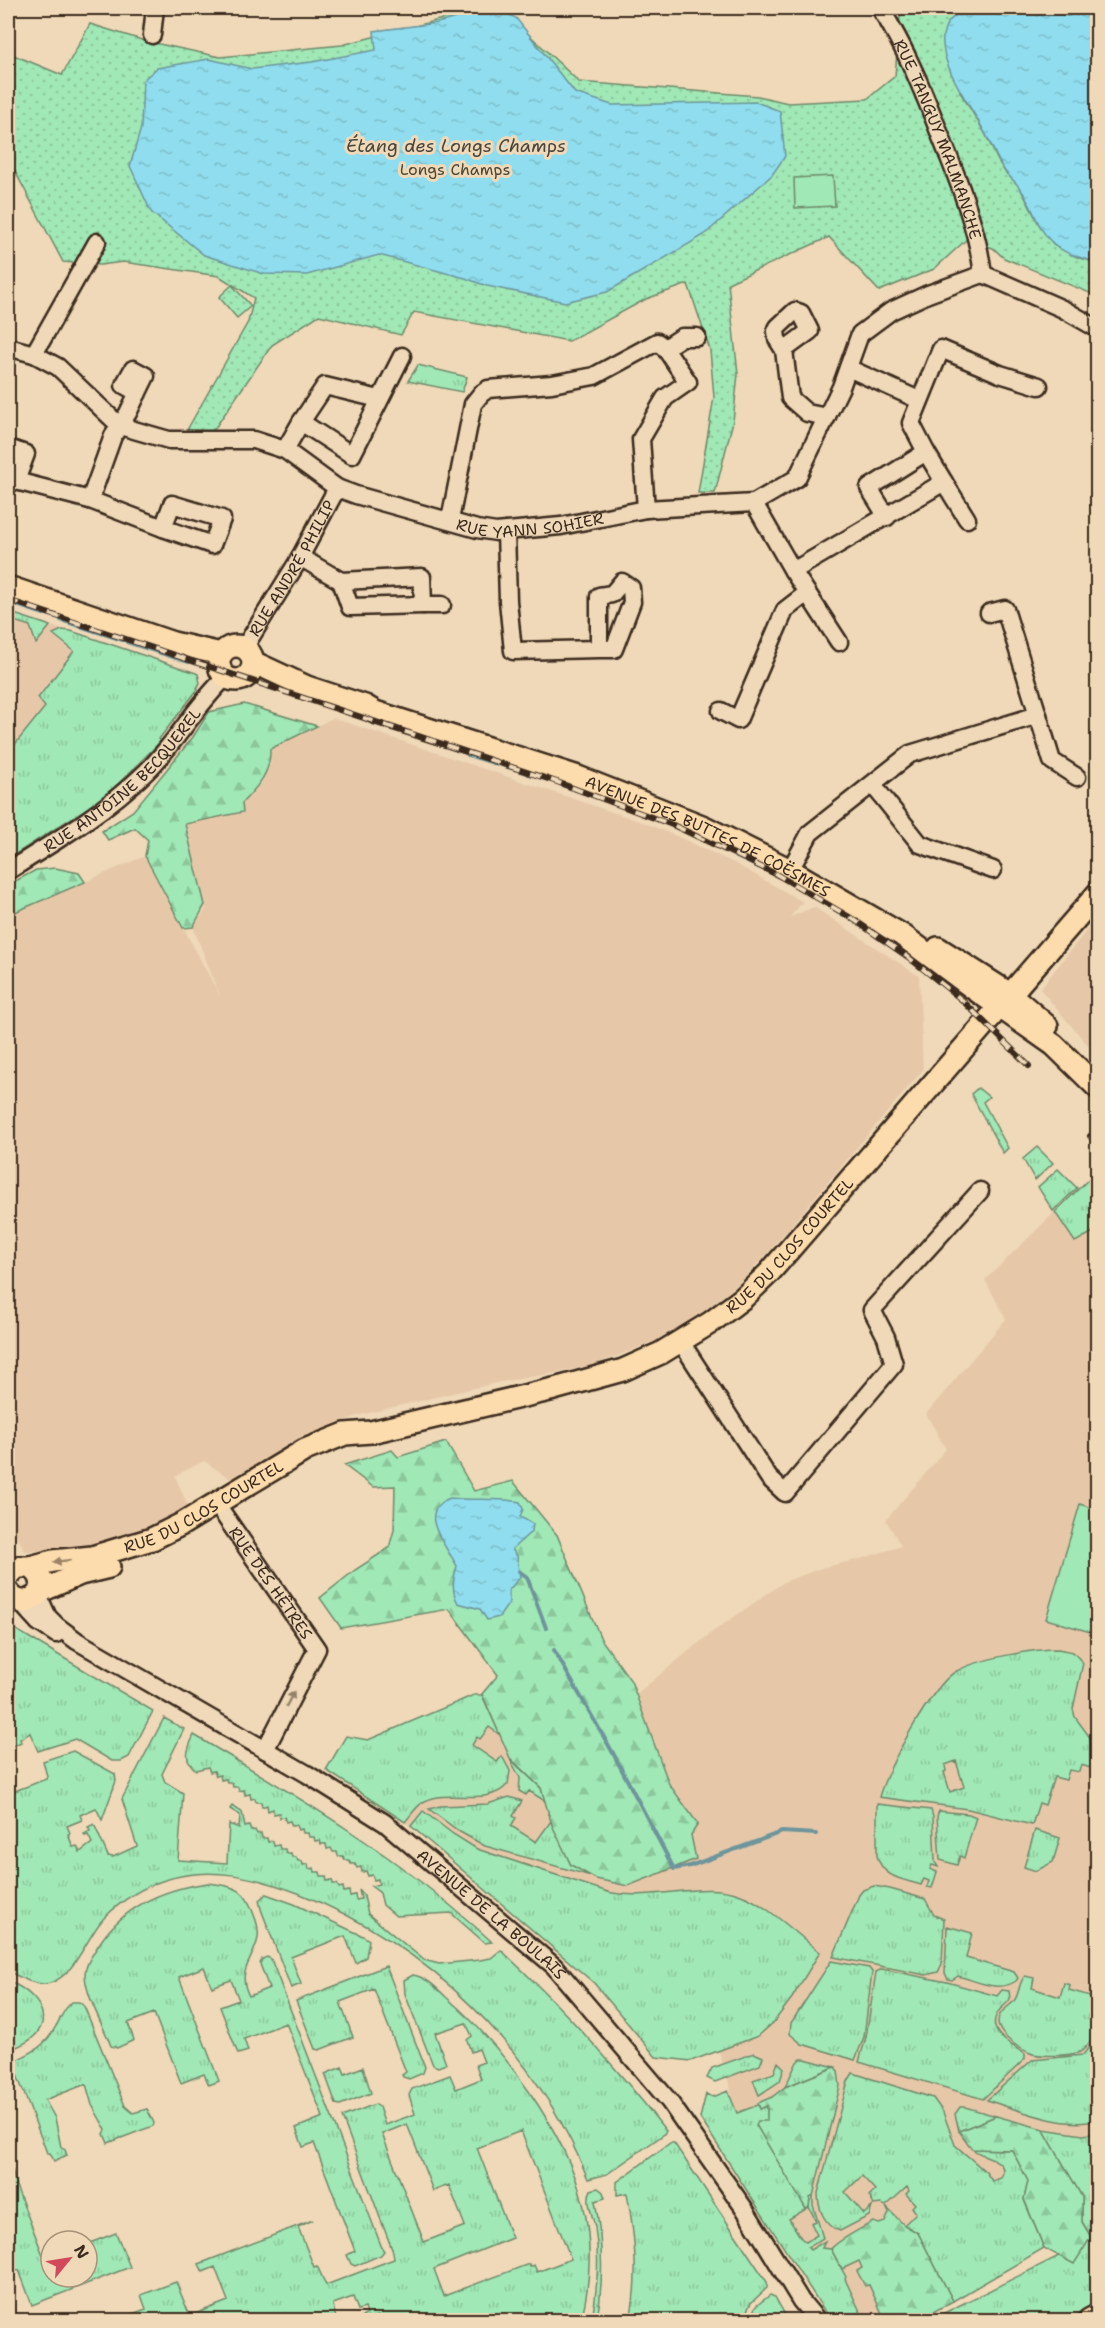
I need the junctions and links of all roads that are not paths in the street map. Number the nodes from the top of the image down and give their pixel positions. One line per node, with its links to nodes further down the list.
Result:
1 (155, 8): 4 (street)
2 (874, 8): 3 (street)
3 (881, 8): 6 (street, RUE TANGUY MALMANCHE)
4 (152, 35)
5 (97, 242): 12 (street)
6 (982, 274): 7 (street); 14 (street, RUE YANN SOHIER)
7 (1098, 329)
8 (697, 337): 10 (street)
9 (8, 347): 12 (street, RUE YANN SOHIER)
10 (665, 348): 30 (street); 33 (street)
11 (784, 350): 19 (street)
12 (34, 354): 21 (street, RUE YANN SOHIER)
13 (402, 356): 17 (street)
14 (848, 368): 18 (street); 19 (street, RUE YANN SOHIER)
15 (1039, 386): 18 (street)
16 (138, 393): 21 (street)
17 (379, 399): 20 (street); 20 (street)
18 (919, 400): 24 (street)
19 (827, 417): 29 (street, RUE YANN SOHIER)
20 (301, 422): 23 (street)
21 (120, 426): 23 (street, RUE YANN SOHIER); 28 (street)
22 (8, 448): 25 (street)
23 (285, 450): 27 (street, RUE YANN SOHIER)
24 (926, 452): 26 (street); 31 (street)
25 (12, 479): 28 (street)
26 (944, 482): 31 (street); 32 (street)
27 (338, 488): 33 (street, RUE YANN SOHIER); 36 (street, RUE ANDRÉ PHILIP)
28 (90, 500): 34 (street)
29 (754, 503): 30 (street, RUE YANN SOHIER); 37 (street)
30 (646, 509): 35 (street, RUE YANN SOHIER)
31 (887, 517): 37 (street)
32 (967, 519)
33 (450, 520): 35 (street, RUE YANN SOHIER)
34 (163, 528)
35 (506, 531): 45 (street)
36 (300, 557): 38 (street); 46 (street, RUE ANDRÉ PHILIP)
37 (793, 571): 40 (street)
38 (340, 581): 41 (street); 41 (street)
39 (8, 586): 46 (main road, AVENUE DES BUTTES DE COËSMES)
40 (807, 593): 44 (street); 47 (street)
41 (423, 605): 42 (street)
42 (442, 605)
43 (989, 613): 48 (street)
44 (839, 642)
45 (599, 650)
46 (235, 664): 51 (main road, AVENUE DES BUTTES DE COËSMES); 53 (street, RUE ANTOINE BECQUEREL)
47 (721, 711)
48 (1038, 715): 49 (street); 50 (street)
49 (1077, 777)
50 (873, 785): 51 (street); 52 (street)
51 (790, 870): 55 (main road, AVENUE DES BUTTES DE COËSMES)
52 (993, 870)
53 (8, 871)
54 (1098, 893): 55 (main road, RUE DU CLOS COURTEL)
55 (1004, 1000): 56 (main road); 57 (main road); 59 (main road, RUE DU CLOS COURTEL)
56 (1098, 1074)
57 (1098, 1088)
58 (980, 1191): 59 (street)
59 (681, 1342): 60 (main road, RUE DU CLOS COURTEL)
60 (371, 1432): 61 (main road, RUE DU CLOS COURTEL); 62 (main road, RUE DU CLOS COURTEL, one-way to 62)
61 (222, 1512): 63 (main road, RUE DU CLOS COURTEL); 64 (street, RUE DES HÊTRES, one-way to 61)
62 (15, 1569): 63 (main road)
63 (26, 1595): 64 (street, AVENUE DE LA BOULAIS)
64 (265, 1750): 65 (street, AVENUE DE LA BOULAIS)
65 (801, 2301): 67 (street, AVENUE DE LA BOULAIS); 68 (street, AVENUE DE LA BOULAIS)
66 (1098, 2315): 69 (main road)
67 (810, 2320)
68 (817, 2320)
69 (1089, 2320)

